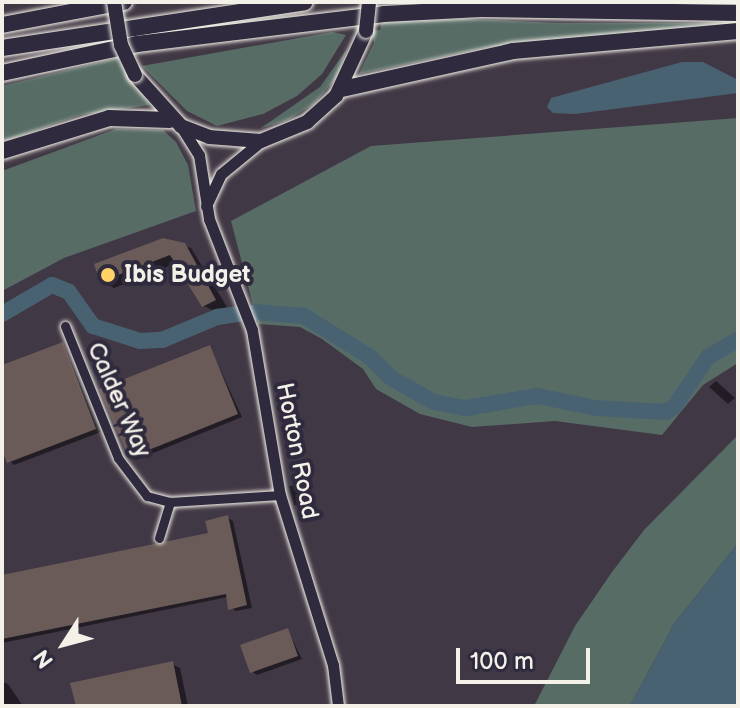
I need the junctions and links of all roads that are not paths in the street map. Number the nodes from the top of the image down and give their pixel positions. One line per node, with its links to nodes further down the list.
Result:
1 (114, 2): 11 (highway, bridge)
2 (124, 2): 6 (highway)
3 (305, 2): 8 (highway)
4 (369, 2): 10 (highway, bridge)
5 (738, 13): 9 (highway)
6 (2, 25)
7 (738, 31): 10 (highway)
8 (2, 48)
9 (2, 73)
10 (342, 89): 12 (highway)
11 (175, 123): 12 (highway); 13 (highway); 14 (street, Horton Road)
12 (261, 141): 14 (street)
13 (2, 151)
14 (206, 206): 16 (street, Horton Road)
15 (65, 326): 17 (street, Calder Way)
16 (280, 495): 17 (street); 19 (street, Horton Road)
17 (170, 502): 18 (street)
18 (159, 538)
19 (338, 706)

